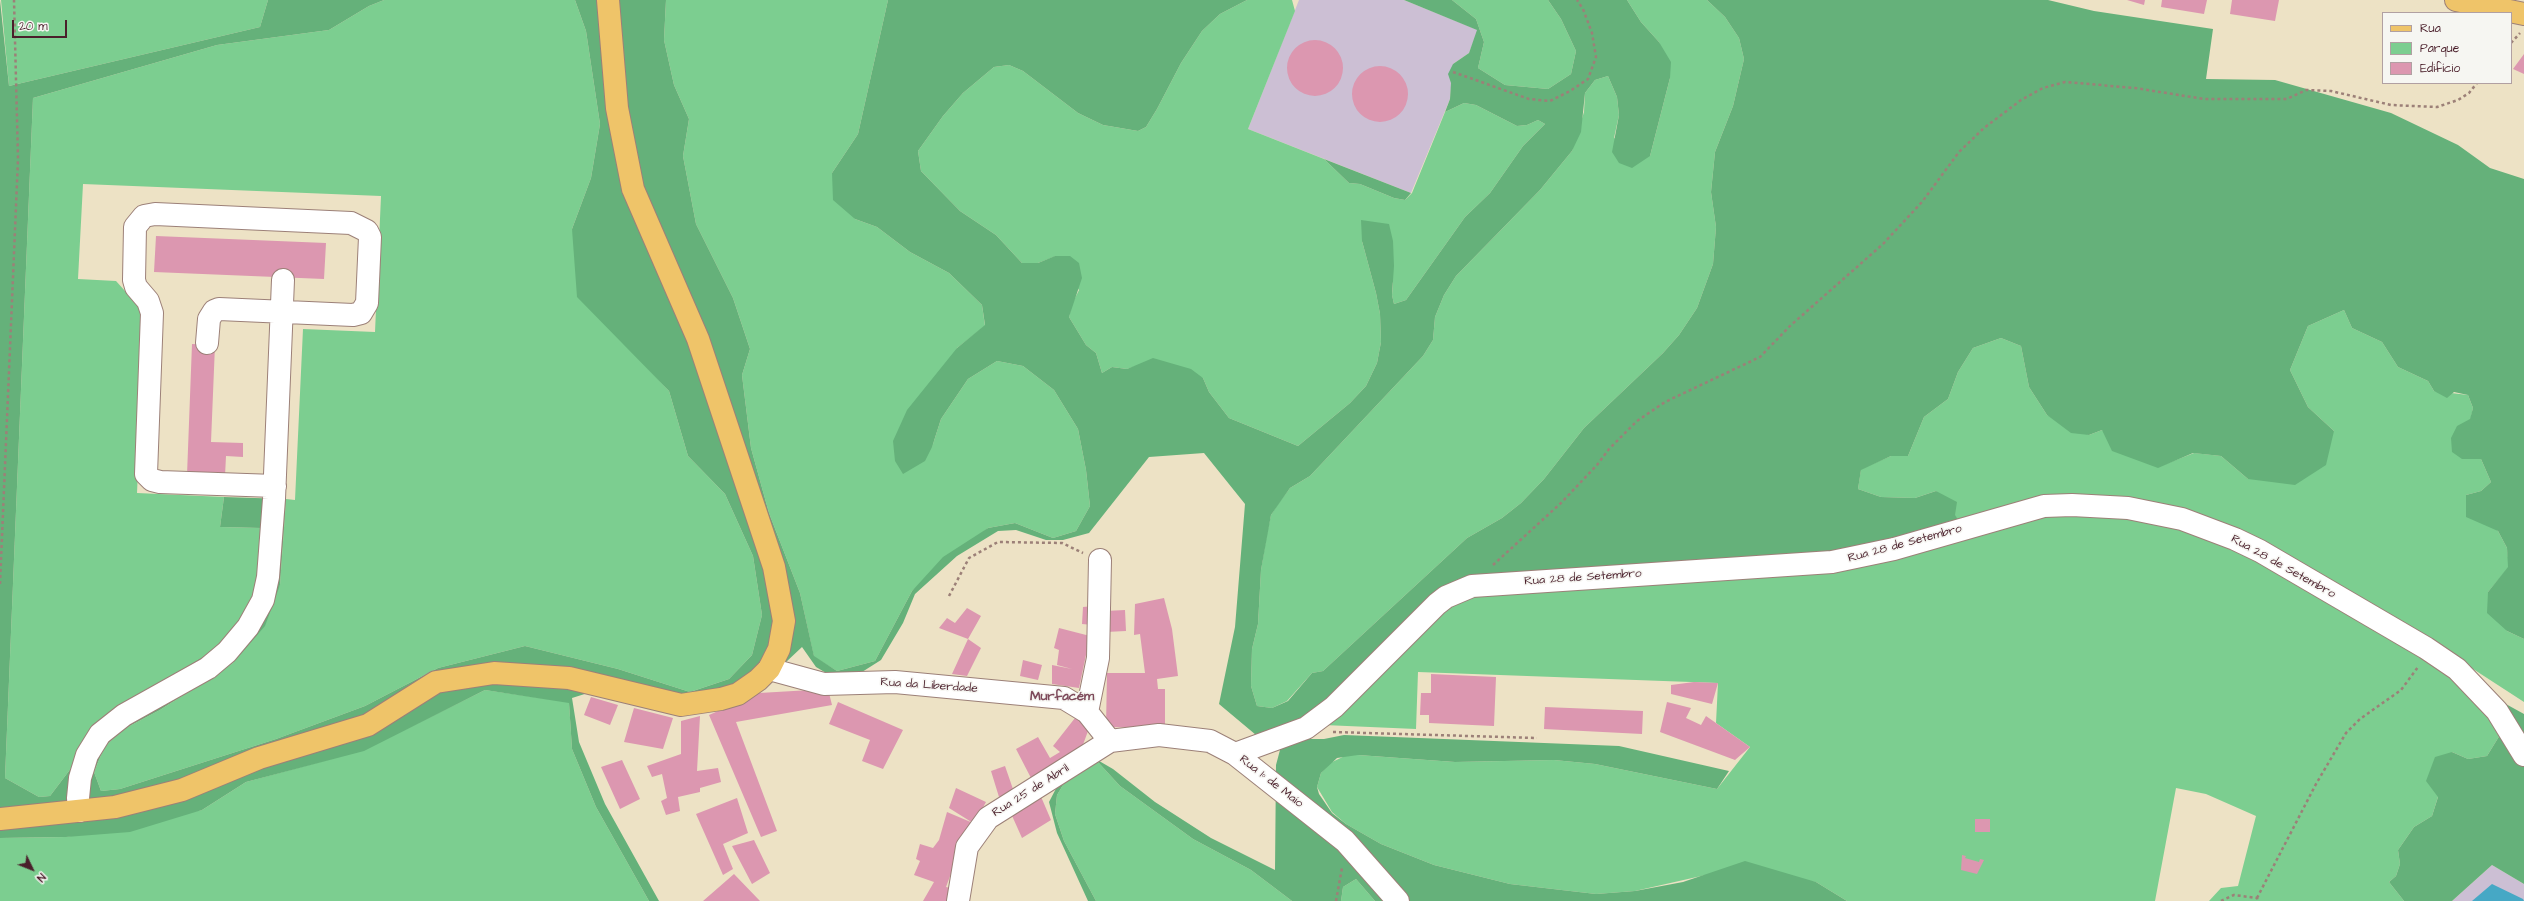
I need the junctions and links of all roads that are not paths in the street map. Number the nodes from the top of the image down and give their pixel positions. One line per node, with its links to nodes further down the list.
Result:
1 (608, 0): 9 (main road)
2 (2456, 0): 3 (main road)
3 (2524, 14)
4 (283, 280): 5 (street)
5 (282, 312): 6 (street); 7 (street); 7 (street)
6 (207, 343)
7 (275, 486): 14 (street)
8 (1100, 560): 10 (street)
9 (769, 669): 10 (street, Rua da Liberdade); 14 (main road)
10 (1087, 712): 11 (street)
11 (1110, 741): 12 (street, Rua 1º de Maio); 16 (street, Rua 25 de Abril)
12 (1235, 754): 13 (street, Rua 28 de Setembro); 17 (street, Rua 1º de Maio)
13 (2524, 755)
14 (79, 811): 15 (main road)
15 (0, 819)
16 (958, 901)
17 (1398, 901)

